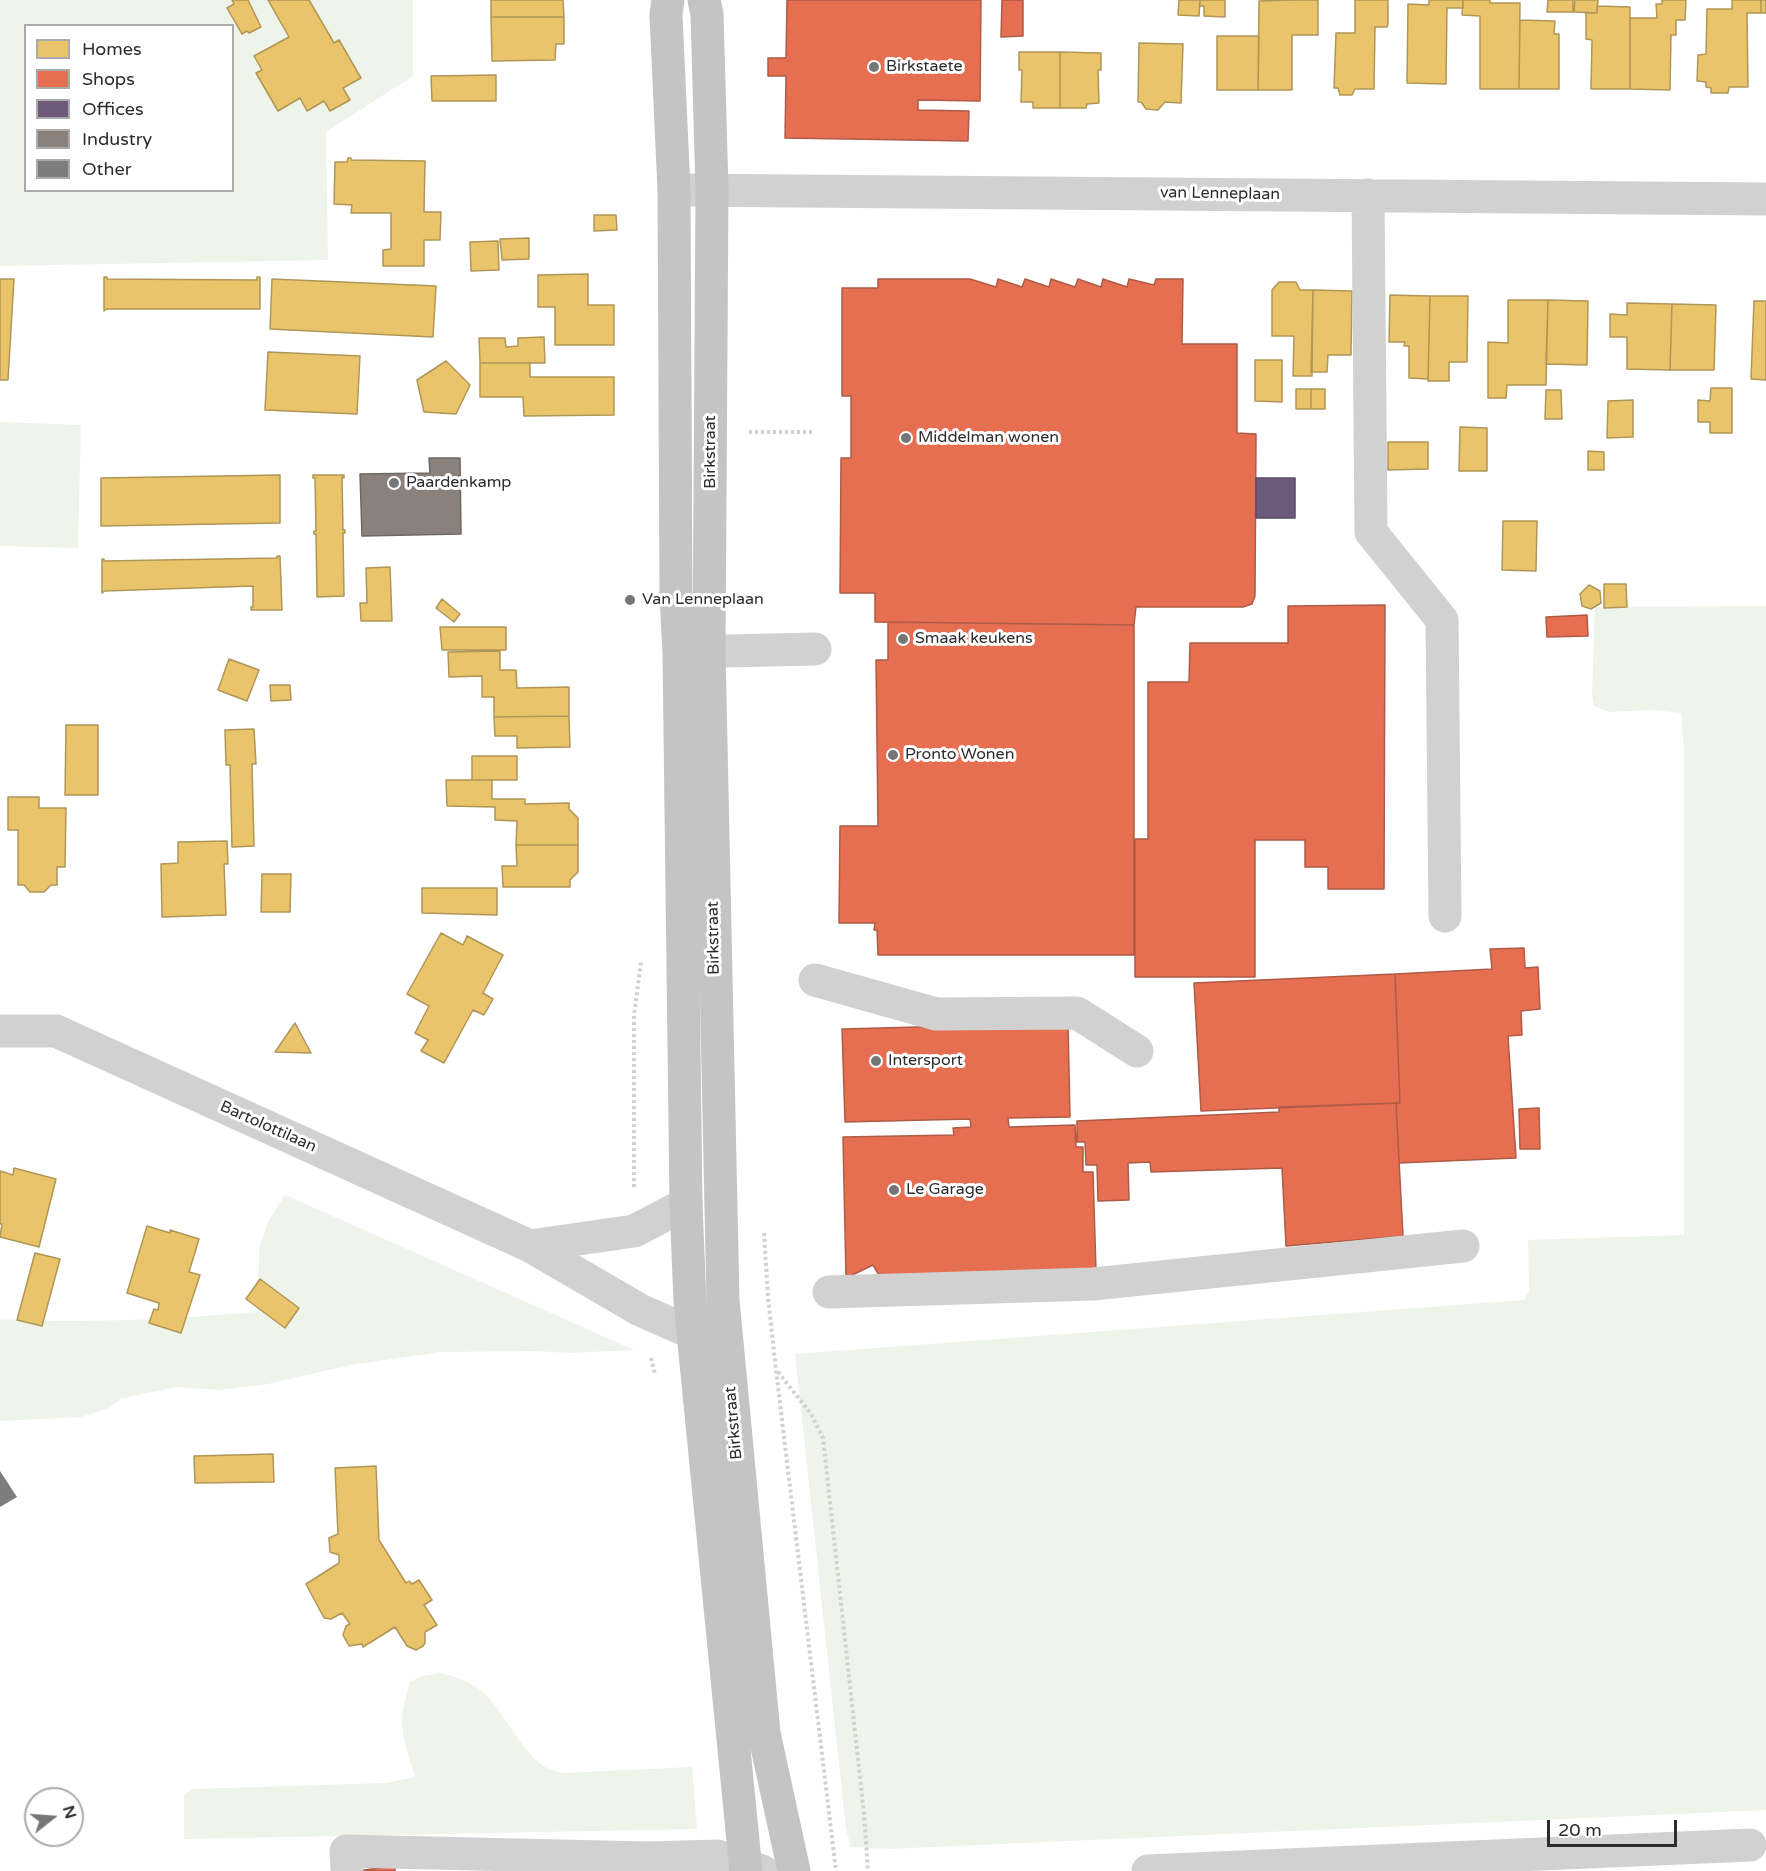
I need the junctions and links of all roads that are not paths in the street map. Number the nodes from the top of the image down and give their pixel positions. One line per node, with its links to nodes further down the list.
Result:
1 (668, 0): 3 (main road, Birkstraat)
2 (704, 0): 4 (main road, Birkstraat)
3 (674, 190): 4 (street, van Lenneplaan); 8 (main road, Birkstraat)
4 (712, 190): 5 (street, van Lenneplaan); 8 (main road, Birkstraat)
5 (1368, 195): 6 (street, van Lenneplaan); 9 (street)
6 (1766, 199)
7 (815, 649): 8 (street)
8 (694, 652): 13 (main road, Birkstraat); 23 (main road, Birkstraat)
9 (1445, 916)
10 (815, 980): 12 (street)
11 (0, 1030): 14 (street, Bartolottilaan)
12 (1137, 1051)
13 (686, 1204): 14 (street); 17 (main road, Birkstraat)
14 (530, 1246): 17 (street, Bartolottilaan)
15 (1463, 1246): 16 (street)
16 (829, 1292)
17 (692, 1334): 21 (main road, Birkstraat)
18 (1750, 1845): 24 (street)
19 (511, 1863): 20 (street); 22 (street)
20 (648, 1864): 21 (street)
21 (743, 1865)
22 (347, 1871)
23 (794, 1871)
24 (1148, 1871)

